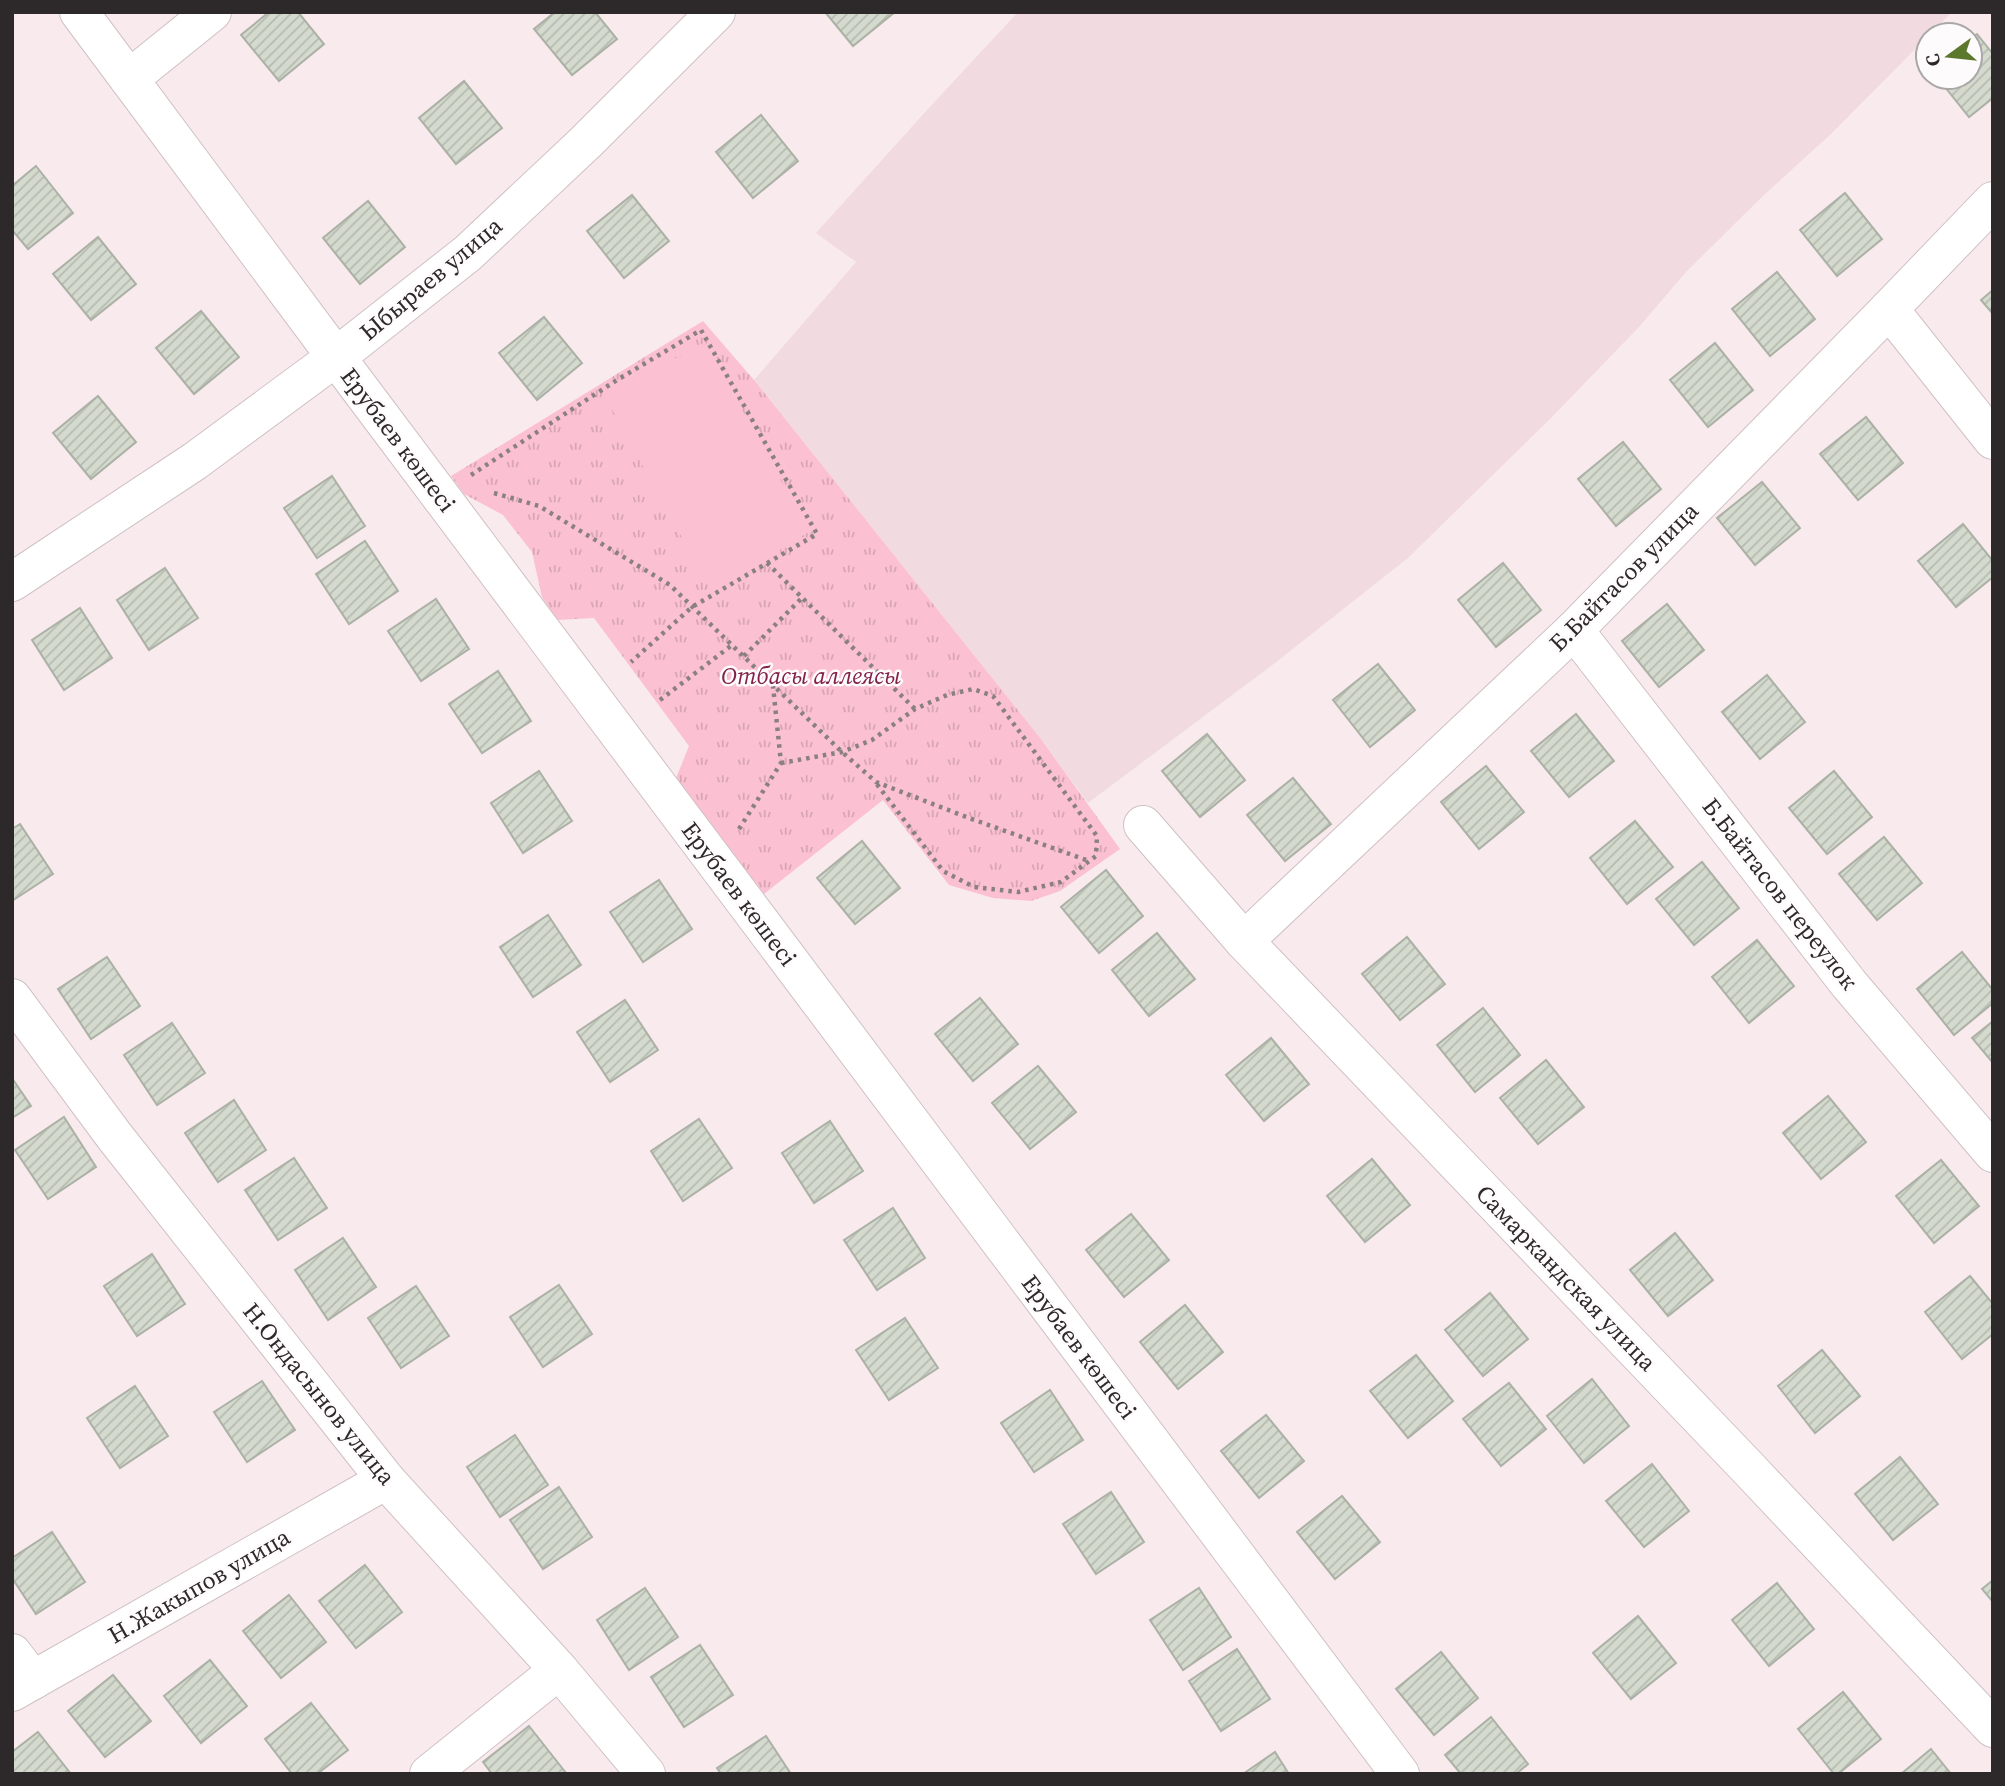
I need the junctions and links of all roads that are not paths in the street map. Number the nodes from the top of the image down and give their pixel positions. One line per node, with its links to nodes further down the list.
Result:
1 (79, 12): 4 (street, Ерубаев көшесі)
2 (212, 12): 4 (street)
3 (716, 12): 7 (street, Ыбыраев улица)
4 (129, 79): 7 (street, Ерубаев көшесі)
5 (1993, 201): 6 (street, Б.Байтасов улица)
6 (1889, 309): 8 (street); 10 (street, Б.Байтасов улица)
7 (336, 357): 9 (street, Ыбыраев улица); 21 (street, Ерубаев көшесі)
8 (1993, 440)
9 (12, 582)
10 (1574, 630): 12 (street, Б.Байтасов улица); 14 (street, Б.Байтасов переулок)
11 (1143, 825): 12 (street, Самаркандская улица)
12 (1244, 941): 18 (street, Самаркандская улица)
13 (12, 998): 15 (street, Н.Ондасынов улица)
14 (1993, 1153)
15 (386, 1480): 16 (street, Н.Ондасынов улица); 17 (street, Н.Жакыпов улица)
16 (559, 1670): 19 (street); 20 (street, Н.Ондасынов улица)
17 (19, 1675)
18 (1993, 1728)
19 (429, 1774)
20 (646, 1774)
21 (1400, 1774)

